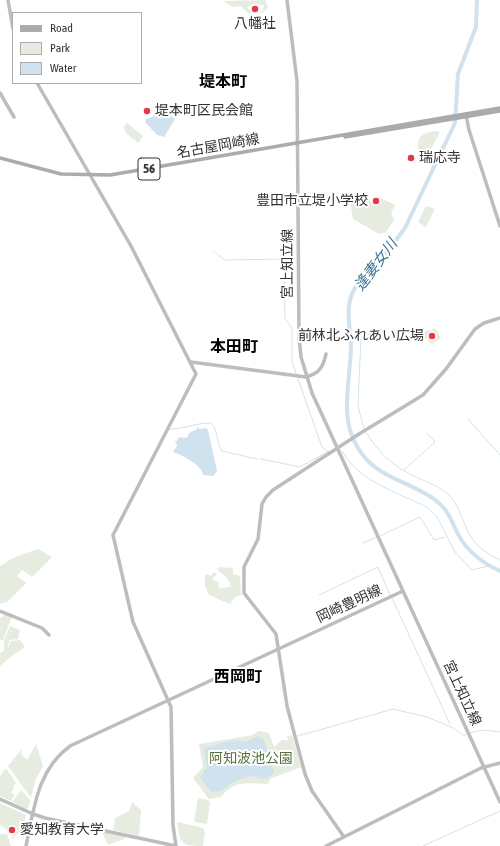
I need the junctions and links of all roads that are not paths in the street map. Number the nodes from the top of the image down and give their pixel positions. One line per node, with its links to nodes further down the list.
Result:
1 (8, 0): 3 (street)
2 (288, 0): 9 (street, 宮上知立線)
3 (12, 23)
4 (38, 84): 11 (street)
5 (0, 93): 8 (street)
6 (500, 110): 7 (main road, 名古屋岡崎線 / 56)
7 (464, 116): 9 (main road, 名古屋岡崎線 / 56); 12 (street)
8 (14, 117)
9 (298, 144): 11 (main road, 名古屋岡崎線 / 56); 16 (street, 宮上知立線)
10 (0, 158): 11 (main road, 名古屋岡崎線 / 56)
11 (91, 176): 15 (street)
12 (500, 226)
13 (500, 318): 17 (street)
14 (326, 354): 16 (street)
15 (191, 362): 16 (street); 22 (street)
16 (306, 377): 17 (street, 宮上知立線)
17 (337, 449): 18 (street, 岡崎豊明線); 21 (street)
18 (404, 592): 21 (street, 岡崎豊明線); 24 (street, 宮上知立線)
19 (0, 611): 20 (street)
20 (49, 635)
21 (279, 649): 22 (street, 岡崎豊明線); 28 (street)
22 (168, 700): 27 (street, 岡崎豊明線); 30 (street)
23 (500, 763): 24 (street)
24 (484, 766): 26 (street, 宮上知立線); 28 (street)
25 (0, 799): 27 (street)
26 (500, 802)
27 (33, 814): 29 (street, 岡崎豊明線); 30 (street)
28 (344, 837): 31 (street)
29 (26, 846)
30 (176, 846)
31 (326, 846)

